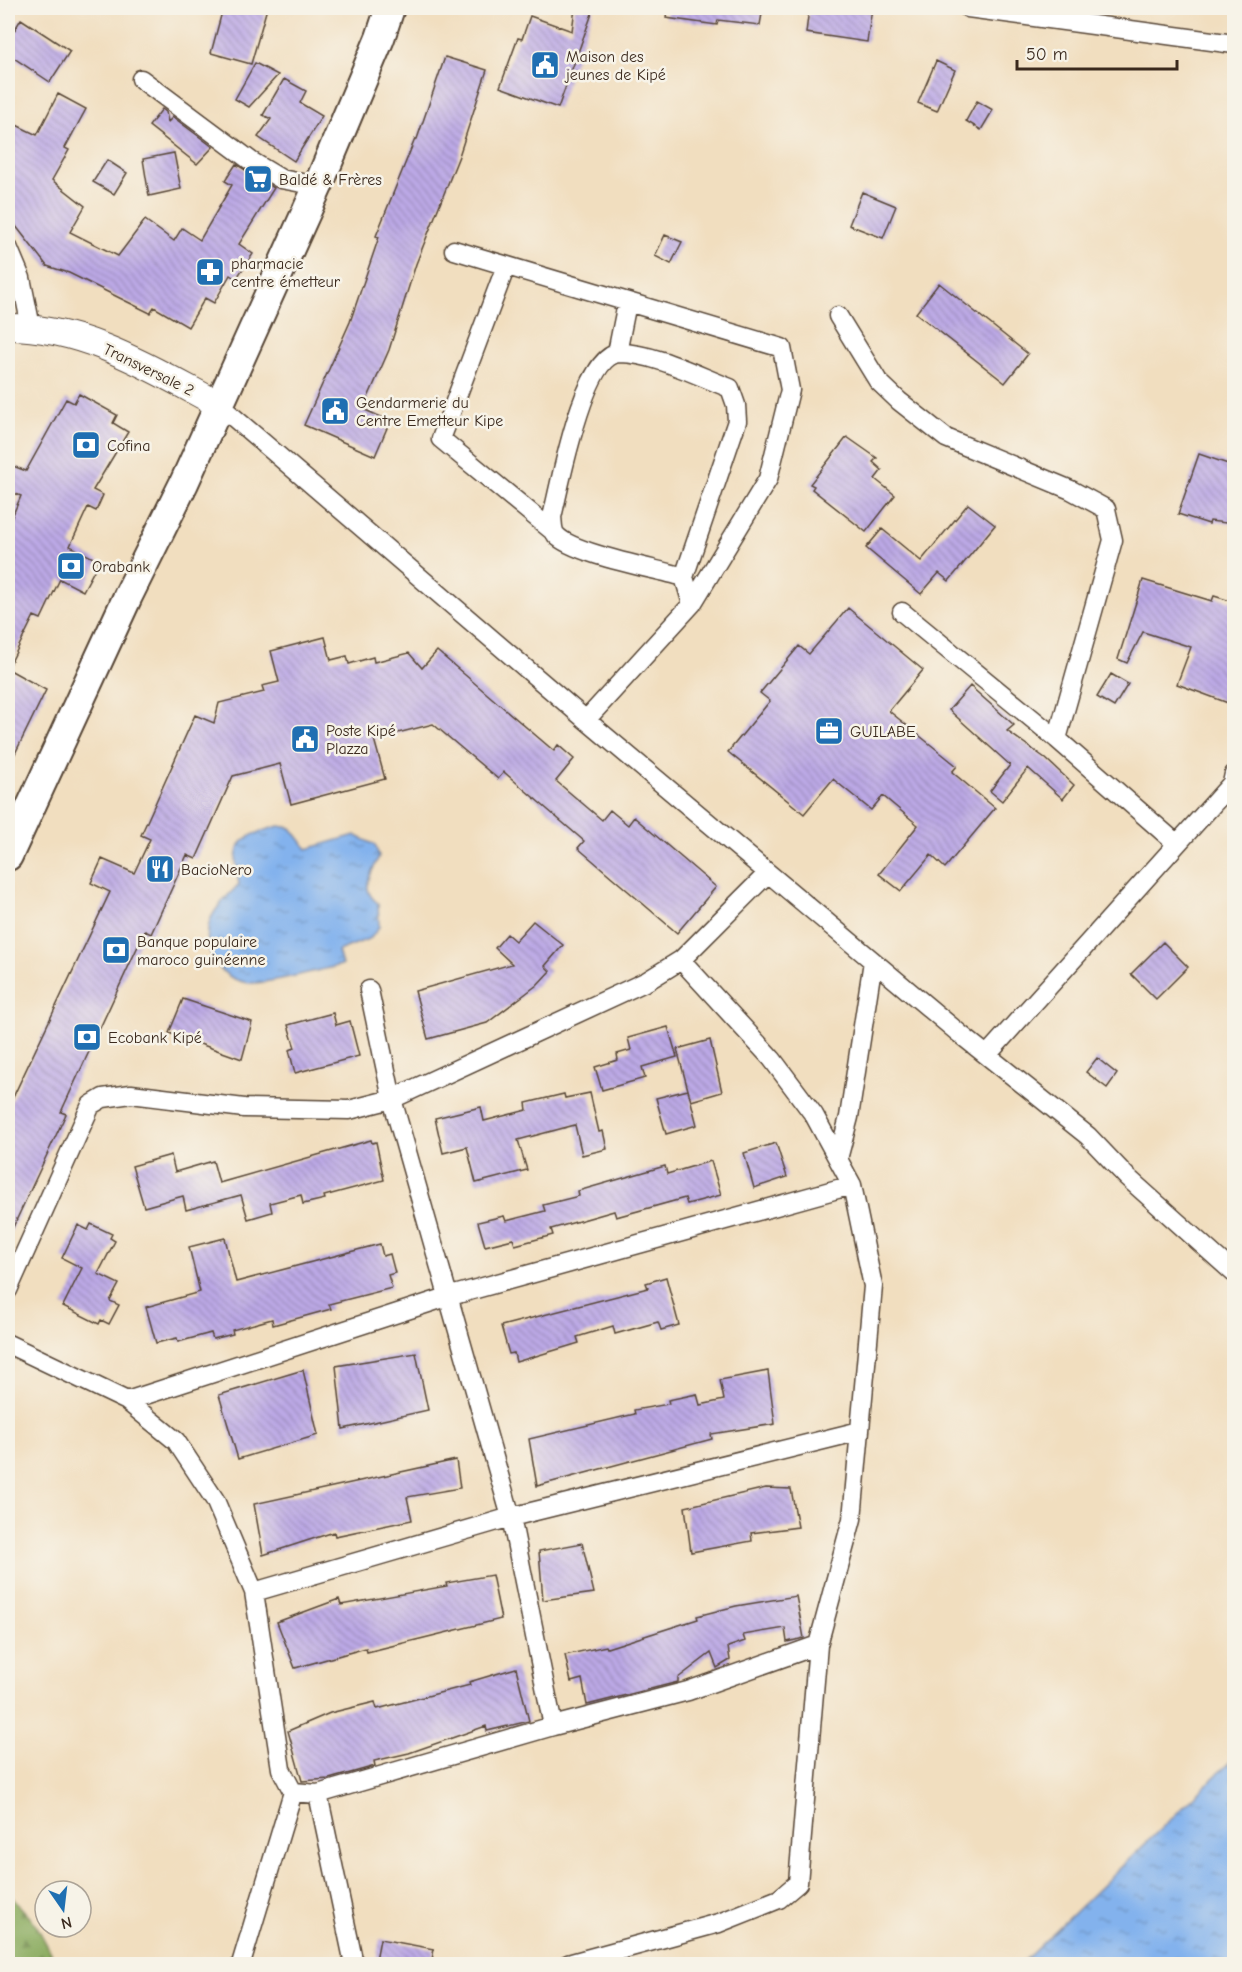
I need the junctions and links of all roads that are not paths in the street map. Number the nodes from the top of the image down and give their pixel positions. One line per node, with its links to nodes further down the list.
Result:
1 (390, 8): 5 (main road)
2 (968, 8): 3 (street)
3 (1234, 44)
4 (141, 79): 5 (street)
5 (318, 186): 13 (main road)
6 (8, 247): 11 (street)
7 (454, 250): 8 (street)
8 (506, 266): 9 (street); 14 (street)
9 (627, 303): 12 (street); 16 (street)
10 (838, 316): 19 (street)
11 (19, 327): 13 (main road, Transversale 2)
12 (617, 353): 14 (street); 15 (street)
13 (218, 404): 18 (street); 22 (main road)
14 (554, 532): 15 (street)
15 (684, 577): 16 (street)
16 (692, 604): 18 (street)
17 (902, 612): 19 (street)
18 (586, 720): 23 (street)
19 (1057, 739): 21 (street)
20 (1234, 774): 21 (street)
21 (1177, 844): 27 (street)
22 (8, 856)
23 (768, 873): 24 (street); 25 (street)
24 (681, 960): 28 (street); 29 (street)
25 (873, 961): 27 (street); 29 (street)
26 (369, 990): 28 (street)
27 (987, 1055): 31 (street)
28 (392, 1099): 32 (street); 33 (street)
29 (838, 1159): 30 (street)
30 (852, 1185): 33 (street); 36 (street)
31 (1234, 1273)
32 (8, 1290)
33 (447, 1297): 35 (street); 37 (street)
34 (8, 1344): 35 (street)
35 (127, 1401): 38 (street)
36 (860, 1431): 37 (street); 39 (street)
37 (511, 1517): 38 (street); 40 (street)
38 (254, 1592): 41 (street)
39 (818, 1645): 40 (street); 45 (street)
40 (553, 1726): 42 (street)
41 (293, 1792): 42 (street); 43 (street)
42 (318, 1794): 44 (street)
43 (241, 1965)
44 (354, 1965)
45 (568, 1965)

